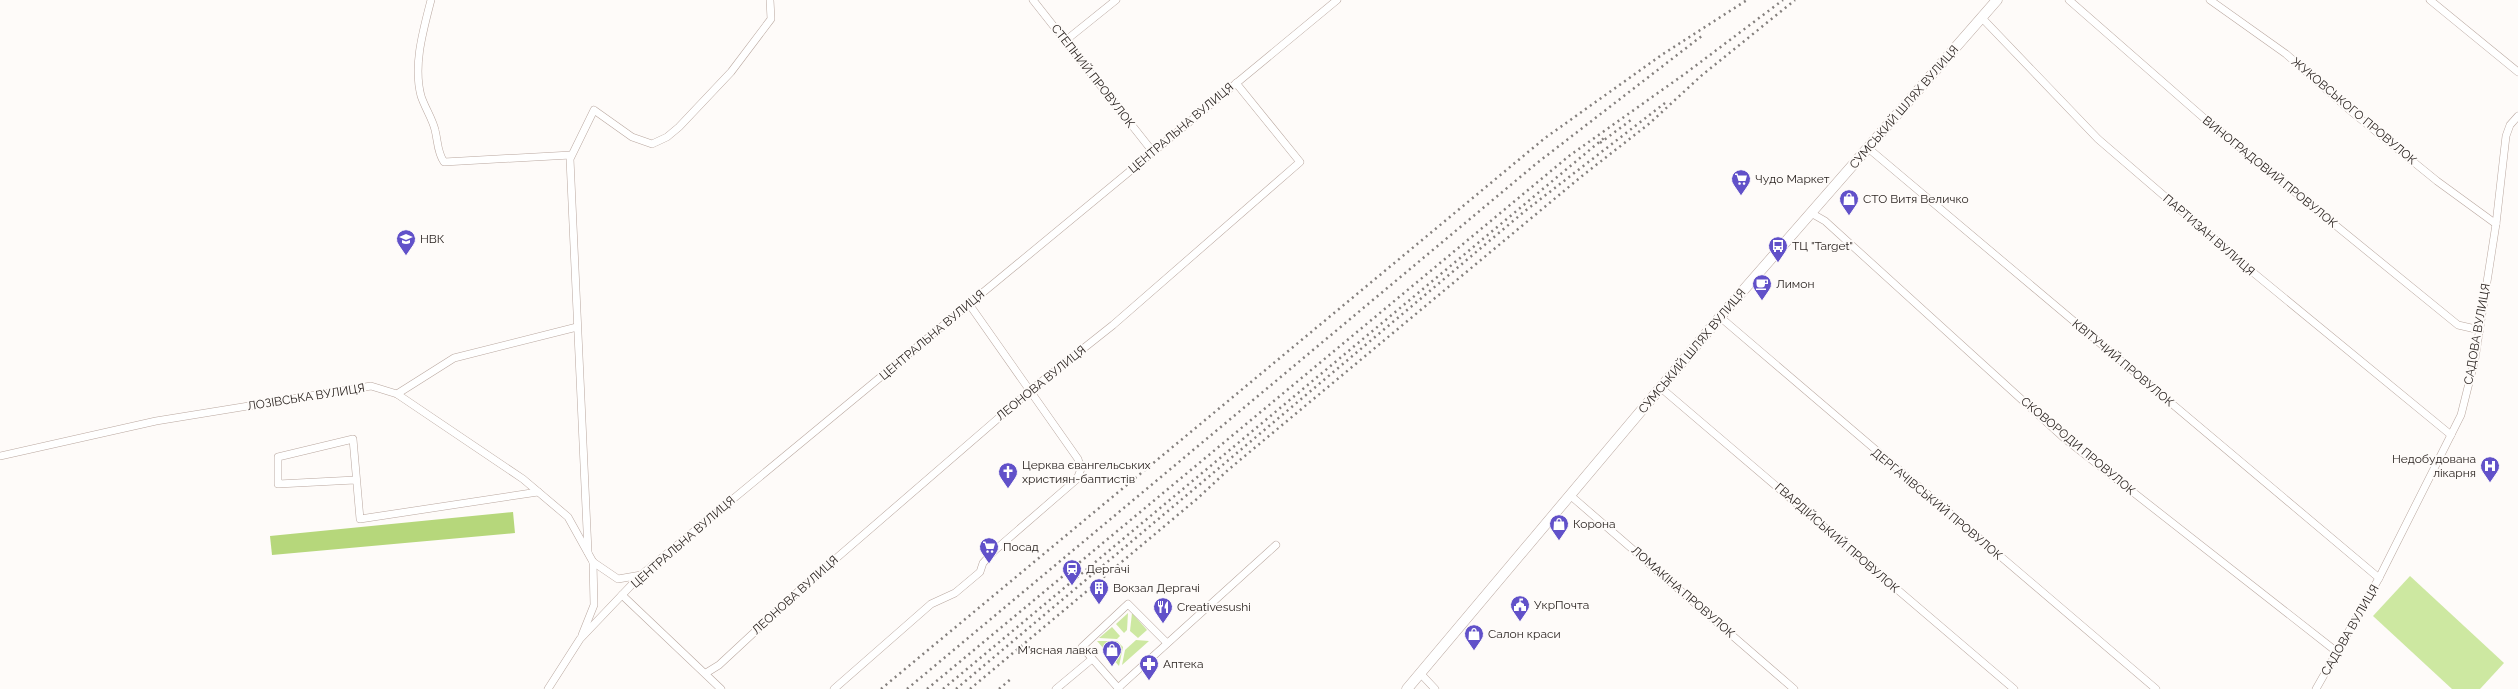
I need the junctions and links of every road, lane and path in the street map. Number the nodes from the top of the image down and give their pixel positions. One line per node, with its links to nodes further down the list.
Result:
1 (430, 0): 17 (street)
2 (770, 0): 17 (street)
3 (1033, 0): 11 (street, СТЕПНИЙ ПРОВУЛОК)
4 (1116, 0): 11 (street)
5 (1336, 0): 13 (street, ЦЕНТРАЛЬНА ВУЛИЦЯ)
6 (1997, 0): 10 (main road, СУМСЬКИЙ ШЛЯХ ВУЛИЦЯ)
7 (2069, 0): 23 (street, ВИНОГРАДОВИЙ ПРОВУЛОК)
8 (2210, 0): 19 (street, ЖУКОВСЬКОГО ПРОВУЛОК)
9 (2430, 0): 12 (street)
10 (1982, 18): 15 (main road, СУМСЬКИЙ ШЛЯХ ВУЛИЦЯ); 27 (street, ПАРТИЗАН ВУЛИЦЯ)
11 (1065, 41): 16 (street, СТЕПНИЙ ПРОВУЛОК)
12 (2518, 72)
13 (1236, 83): 16 (street, ЦЕНТРАЛЬНА ВУЛИЦЯ); 25 (street, ЛЕОНОВА ВУЛИЦЯ)
14 (2518, 116): 19 (street, САДОВА ВУЛИЦЯ)
15 (1868, 148): 18 (main road, СУМСЬКИЙ ШЛЯХ ВУЛИЦЯ); 36 (street, КВІТУЧИЙ ПРОВУЛОК)
16 (1153, 152): 20 (street, ЦЕНТРАЛЬНА ВУЛИЦЯ)
17 (571, 155): 22 (street)
18 (1811, 213): 21 (main road, СУМСЬКИЙ ШЛЯХ ВУЛИЦЯ); 40 (street, СКОВОРОДИ ПРОВУЛОК)
19 (2496, 224): 23 (street, САДОВА ВУЛИЦЯ)
20 (968, 304): 25 (street); 35 (street, ЦЕНТРАЛЬНА ВУЛИЦЯ)
21 (1720, 317): 24 (main road, СУМСЬКИЙ ШЛЯХ ВУЛИЦЯ); 53 (street, ДЕРГАЧІВСЬКИЙ ПРОВУЛОК)
22 (577, 327): 26 (street); 33 (street)
23 (2480, 330): 27 (street, САДОВА ВУЛИЦЯ)
24 (1661, 388): 31 (main road, СУМСЬКИЙ ШЛЯХ ВУЛИЦЯ); 52 (street, ГВАРДІЙСЬКИЙ ПРОВУЛОК)
25 (1031, 390): 42 (street, ЛЕОНОВА ВУЛИЦЯ); 47 (street)
26 (397, 394): 28 (street, ЛОЗІВСЬКА ВУЛИЦЯ); 30 (street, ЛОЗІВСЬКА ВУЛИЦЯ)
27 (2451, 435): 36 (street, САДОВА ВУЛИЦЯ)
28 (0, 456)
29 (355, 480): 29 (street); 30 (street)
30 (538, 492): 33 (street, ЛОЗІВСЬКА ВУЛИЦЯ)
31 (1571, 496): 43 (main road, СУМСЬКИЙ ШЛЯХ ВУЛИЦЯ); 51 (street, ЛОМАКІНА ПРОВУЛОК)
32 (1276, 545): 39 (street)
33 (588, 554): 34 (street, ЛОЗІВСЬКА ВУЛИЦЯ)
34 (593, 562): 35 (street, ЛОЗІВСЬКА ВУЛИЦЯ); 38 (street)
35 (641, 575): 37 (street, ЦЕНТРАЛЬНА ВУЛИЦЯ)
36 (2379, 578): 40 (street, САДОВА ВУЛИЦЯ)
37 (622, 595): 38 (street, ЦЕНТРАЛЬНА ВУЛИЦЯ); 42 (street)
38 (580, 640): 45 (street, ЦЕНТРАЛЬНА ВУЛИЦЯ)
39 (1167, 643): 41 (street); 44 (street)
40 (2337, 652): 54 (street, САДОВА ВУЛИЦЯ)
41 (1092, 659): 44 (street); 48 (street)
42 (706, 673): 46 (street)
43 (1420, 673): 49 (main road, СУМСЬКИЙ ШЛЯХ ВУЛИЦЯ); 50 (street)
44 (1119, 688)
45 (548, 689)
46 (721, 689)
47 (834, 689)
48 (1056, 689)
49 (1407, 689)
50 (1435, 689)
51 (1794, 689)
52 (2014, 689)
53 (2156, 689)
54 (2316, 689)

